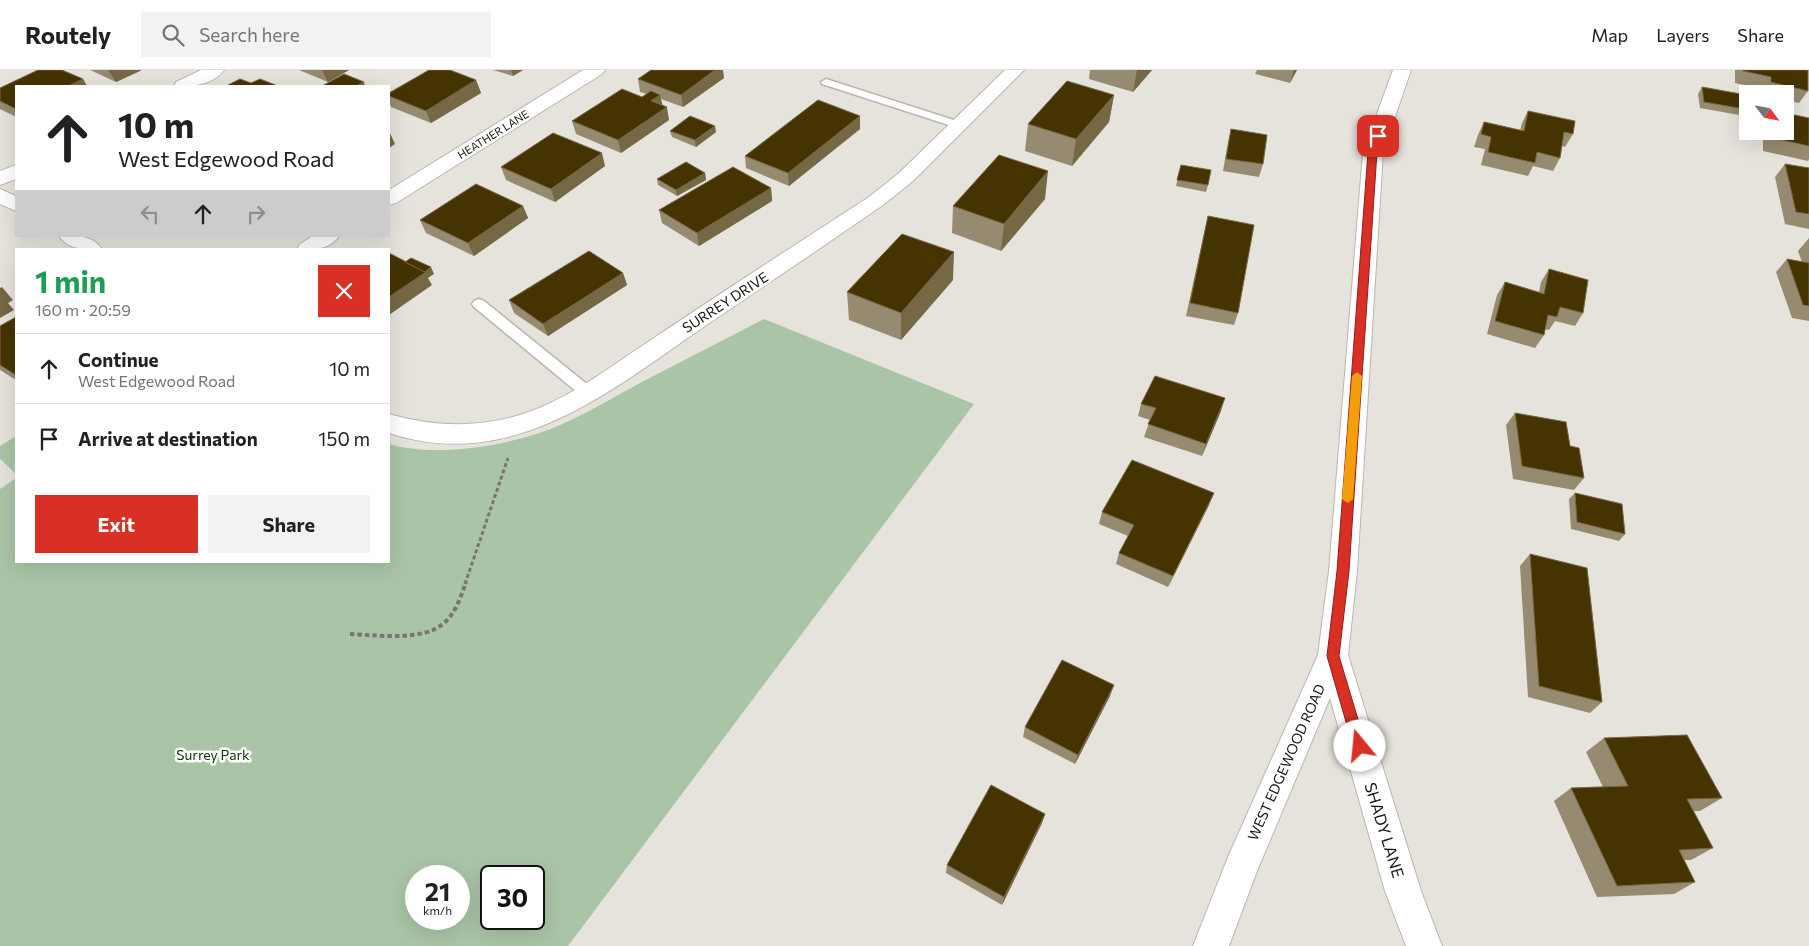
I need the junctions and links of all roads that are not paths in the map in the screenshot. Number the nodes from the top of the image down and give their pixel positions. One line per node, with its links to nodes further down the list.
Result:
1 (215, 70): 6 (street)
2 (596, 70): 11 (street, HEATHER LANE)
3 (1014, 70): 7 (street, SURREY DRIVE)
4 (1402, 70): 20 (street, WEST EDGEWOOD ROAD)
5 (826, 82): 7 (lane)
6 (185, 85)
7 (959, 125): 18 (street, SURREY DRIVE)
8 (15, 172): 9 (street)
9 (0, 179)
10 (0, 195): 12 (street)
11 (390, 198)
12 (15, 204)
13 (72, 237): 15 (street)
14 (326, 237): 16 (street)
15 (88, 248)
16 (310, 248)
17 (479, 304): 18 (lane)
18 (588, 393): 19 (street, SURREY DRIVE)
19 (390, 422)
20 (1333, 656): 21 (street, WEST EDGEWOOD ROAD); 22 (street, SHADY LANE)
21 (1211, 946)
22 (1424, 946)

